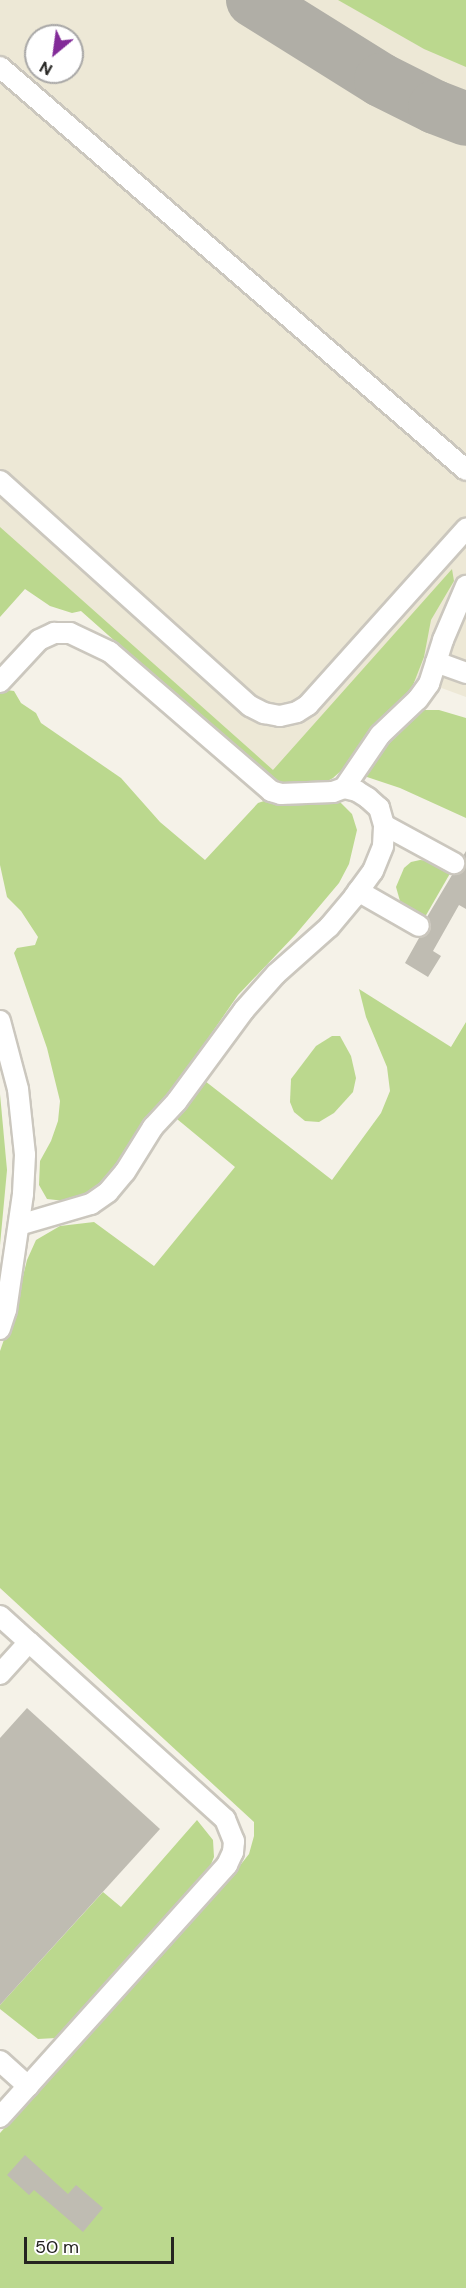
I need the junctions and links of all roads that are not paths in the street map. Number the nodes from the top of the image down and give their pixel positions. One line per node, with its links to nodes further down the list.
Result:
1 (0, 67): 2 (lane)
2 (466, 470)
3 (0, 482): 4 (lane)
4 (466, 529)
5 (466, 586): 6 (lane)
6 (436, 663): 7 (lane); 9 (lane)
7 (466, 673)
8 (0, 682): 9 (lane)
9 (344, 788): 10 (lane)
10 (384, 825): 11 (lane); 12 (lane)
11 (454, 863)
12 (358, 891): 13 (lane); 15 (lane)
13 (420, 926)
14 (0, 1021): 15 (lane)
15 (19, 1225): 16 (lane)
16 (13, 1262): 17 (lane); 18 (lane)
17 (0, 1293)
18 (0, 1329)
19 (0, 1616): 20 (lane)
20 (29, 1642): 21 (lane); 23 (lane)
21 (0, 1674)
22 (0, 2061): 23 (lane)
23 (28, 2086): 24 (lane)
24 (0, 2117)

